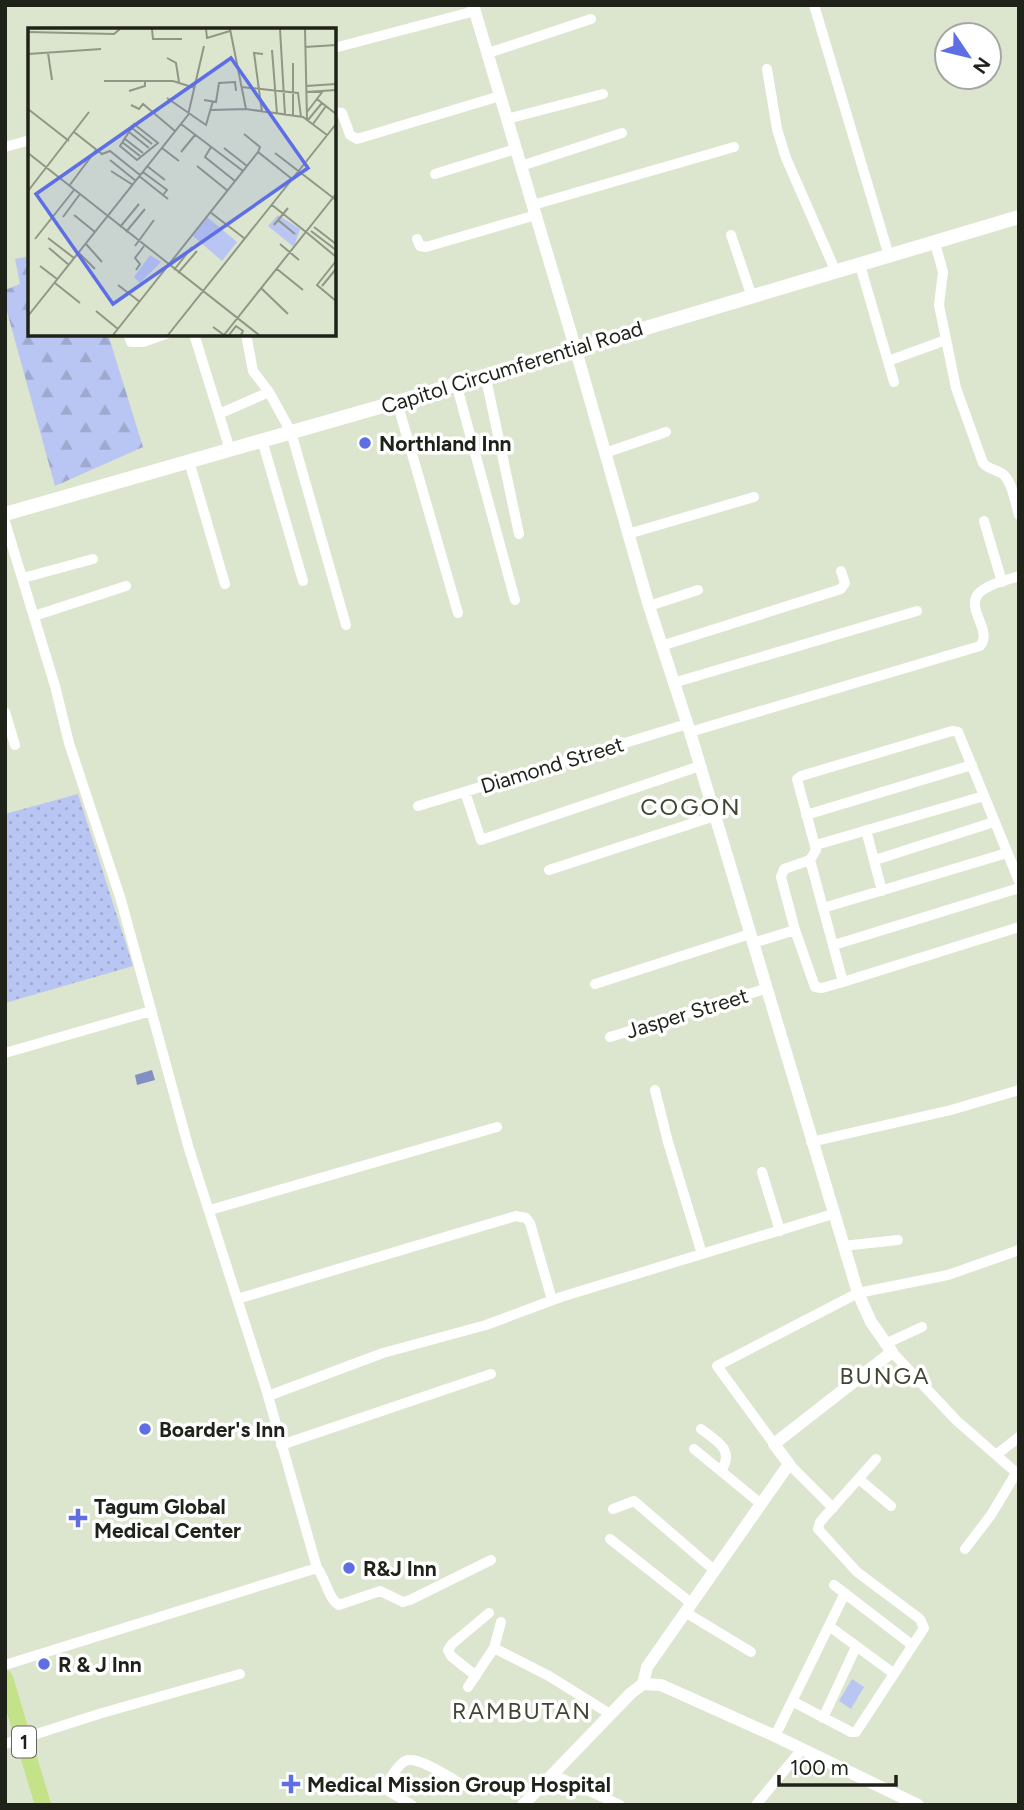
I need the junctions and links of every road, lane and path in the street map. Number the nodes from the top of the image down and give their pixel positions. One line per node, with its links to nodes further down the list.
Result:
1 (814, 5): 23 (street)
2 (474, 8): 4 (street); 5 (street)
3 (591, 19): 5 (street)
4 (336, 47)
5 (488, 53): 8 (street)
6 (767, 69): 25 (street)
7 (603, 94): 10 (street)
8 (500, 96): 9 (street); 10 (street)
9 (336, 113)
10 (507, 119): 15 (street)
11 (622, 133): 16 (street)
12 (28, 141): 13 (street)
13 (5, 147)
14 (734, 147): 18 (street)
15 (516, 149): 16 (street); 17 (street)
16 (521, 166): 18 (street)
17 (435, 174)
18 (534, 210): 21 (street); 32 (street)
19 (1019, 217): 22 (main road, Capitol Circumferential Road)
20 (731, 235): 26 (street)
21 (416, 239)
22 (935, 243): 23 (main road, Capitol Circumferential Road); 31 (street)
23 (889, 257): 24 (main road, Capitol Circumferential Road)
24 (860, 265): 25 (main road, Capitol Circumferential Road); 33 (street)
25 (836, 272): 26 (main road, Capitol Circumferential Road)
26 (751, 297): 32 (main road, Capitol Circumferential Road)
27 (129, 336): 28 (street)
28 (160, 336)
29 (195, 336): 39 (street)
30 (246, 336): 37 (street)
31 (946, 340): 33 (street); 48 (street)
32 (575, 347): 34 (main road, Capitol Circumferential Road); 44 (street)
33 (888, 361): 35 (street)
34 (485, 374): 36 (main road, Capitol Circumferential Road); 51 (street)
35 (894, 382)
36 (456, 383): 38 (main road, Capitol Circumferential Road); 62 (street)
37 (269, 392): 39 (street); 40 (street)
38 (397, 402): 40 (main road, Capitol Circumferential Road); 65 (street)
39 (219, 414): 43 (street)
40 (290, 432): 42 (main road, Capitol Circumferential Road); 67 (street)
41 (666, 432): 44 (street)
42 (262, 440): 43 (main road, Capitol Circumferential Road); 57 (street)
43 (230, 450): 45 (main road, Capitol Circumferential Road)
44 (605, 453): 52 (street)
45 (189, 461): 47 (main road, Capitol Circumferential Road); 59 (street)
46 (754, 497): 52 (street)
47 (5, 513)
48 (1019, 515)
49 (5, 522): 56 (street)
50 (984, 522): 58 (street)
51 (519, 534)
52 (628, 534): 63 (street)
53 (93, 559): 56 (street)
54 (841, 571): 68 (street)
55 (1019, 576): 58 (street)
56 (23, 578): 66 (street)
57 (303, 581)
58 (1002, 582): 71 (street, Diamond Street)
59 (225, 584)
60 (126, 586): 66 (street)
61 (698, 590): 63 (street)
62 (516, 600)
63 (649, 606): 68 (street)
64 (917, 611): 69 (street)
65 (458, 613)
66 (34, 616): 98 (street)
67 (346, 625)
68 (662, 646): 69 (street)
69 (673, 683): 71 (street)
70 (5, 712): 72 (street)
71 (688, 728): 74 (street); 75 (street, Diamond Street)
72 (15, 745)
73 (972, 765): 76 (street); 78 (street); 78 (street)
74 (700, 766): 75 (street); 79 (street)
75 (465, 792): 77 (street, Diamond Street)
76 (984, 796): 80 (street); 81 (street)
77 (418, 806)
78 (806, 815): 82 (street)
79 (715, 816): 86 (street); 93 (street)
80 (994, 822): 83 (street); 85 (street)
81 (866, 830): 82 (street); 85 (street)
82 (816, 845): 84 (street)
83 (1007, 853): 87 (street); 89 (street)
84 (810, 860): 90 (street); 92 (street)
85 (875, 860): 89 (street)
86 (549, 870)
87 (1019, 881)
88 (1019, 888): 94 (street)
89 (882, 891): 90 (street)
90 (823, 908): 94 (street)
91 (1019, 927): 95 (street)
92 (795, 930): 93 (street); 95 (street)
93 (751, 939): 96 (street); 97 (street)
94 (834, 945): 95 (street)
95 (843, 982)
96 (595, 984)
97 (765, 989): 99 (street, Jasper Street); 104 (street)
98 (151, 1011): 100 (street); 106 (street)
99 (610, 1037)
100 (5, 1053)
101 (655, 1090): 112 (street)
102 (1019, 1090): 104 (street)
103 (497, 1127): 106 (street)
104 (811, 1142): 107 (street)
105 (762, 1172): 108 (street)
106 (210, 1210): 114 (street)
107 (834, 1214): 108 (street); 110 (street)
108 (780, 1231): 112 (street)
109 (898, 1240): 110 (street)
110 (843, 1246): 113 (street)
111 (1019, 1250): 113 (street)
112 (702, 1254): 115 (street)
113 (858, 1293): 117 (street); 122 (street)
114 (237, 1299): 115 (street); 119 (street)
115 (552, 1300): 119 (street)
116 (922, 1327): 117 (street)
117 (888, 1348): 122 (street); 125 (street)
118 (491, 1374): 123 (street)
119 (268, 1396): 123 (street)
120 (701, 1429): 128 (street)
121 (1019, 1437): 125 (street)
122 (774, 1444): 127 (street)
123 (281, 1445): 138 (street)
124 (694, 1449): 128 (street)
125 (996, 1455): 129 (street)
126 (876, 1460): 130 (street)
127 (789, 1464): 131 (street); 133 (street)
128 (721, 1471): 131 (street)
129 (1018, 1474): 136 (street)
130 (859, 1479): 132 (street); 133 (street)
131 (761, 1504): 139 (street)
132 (891, 1506)
133 (833, 1508): 146 (street)
134 (613, 1509): 139 (street)
135 (610, 1539): 142 (street)
136 (965, 1549)
137 (491, 1560): 138 (street)
138 (317, 1568): 150 (street)
139 (714, 1570): 142 (street)
140 (834, 1585): 141 (street)
141 (845, 1593): 145 (street); 146 (street)
142 (688, 1608): 149 (street); 155 (street)
143 (489, 1613): 153 (street)
144 (501, 1622): 148 (street)
145 (829, 1626): 147 (street); 157 (street)
146 (912, 1645): 151 (street)
147 (856, 1647): 151 (street); 159 (street)
148 (494, 1648): 153 (street); 158 (street)
149 (751, 1652)
150 (5, 1665)
151 (893, 1673): 159 (street)
152 (240, 1674): 161 (street)
153 (476, 1676): 156 (street)
154 (5, 1678): 161 (highway, 1)
155 (643, 1684): 158 (street); 160 (street)
156 (468, 1688)
157 (792, 1701): 159 (street); 160 (street)
158 (610, 1714): 164 (street)
159 (823, 1717)
160 (775, 1736): 163 (street)
161 (23, 1738): 162 (street); 168 (highway, 1)
162 (5, 1744)
163 (802, 1749): 167 (street); 171 (street)
164 (552, 1774): 166 (street); 170 (street)
165 (463, 1786): 169 (street)
166 (614, 1804)
167 (761, 1804)
168 (43, 1805)
169 (412, 1805)
170 (523, 1805)
171 (918, 1805)

